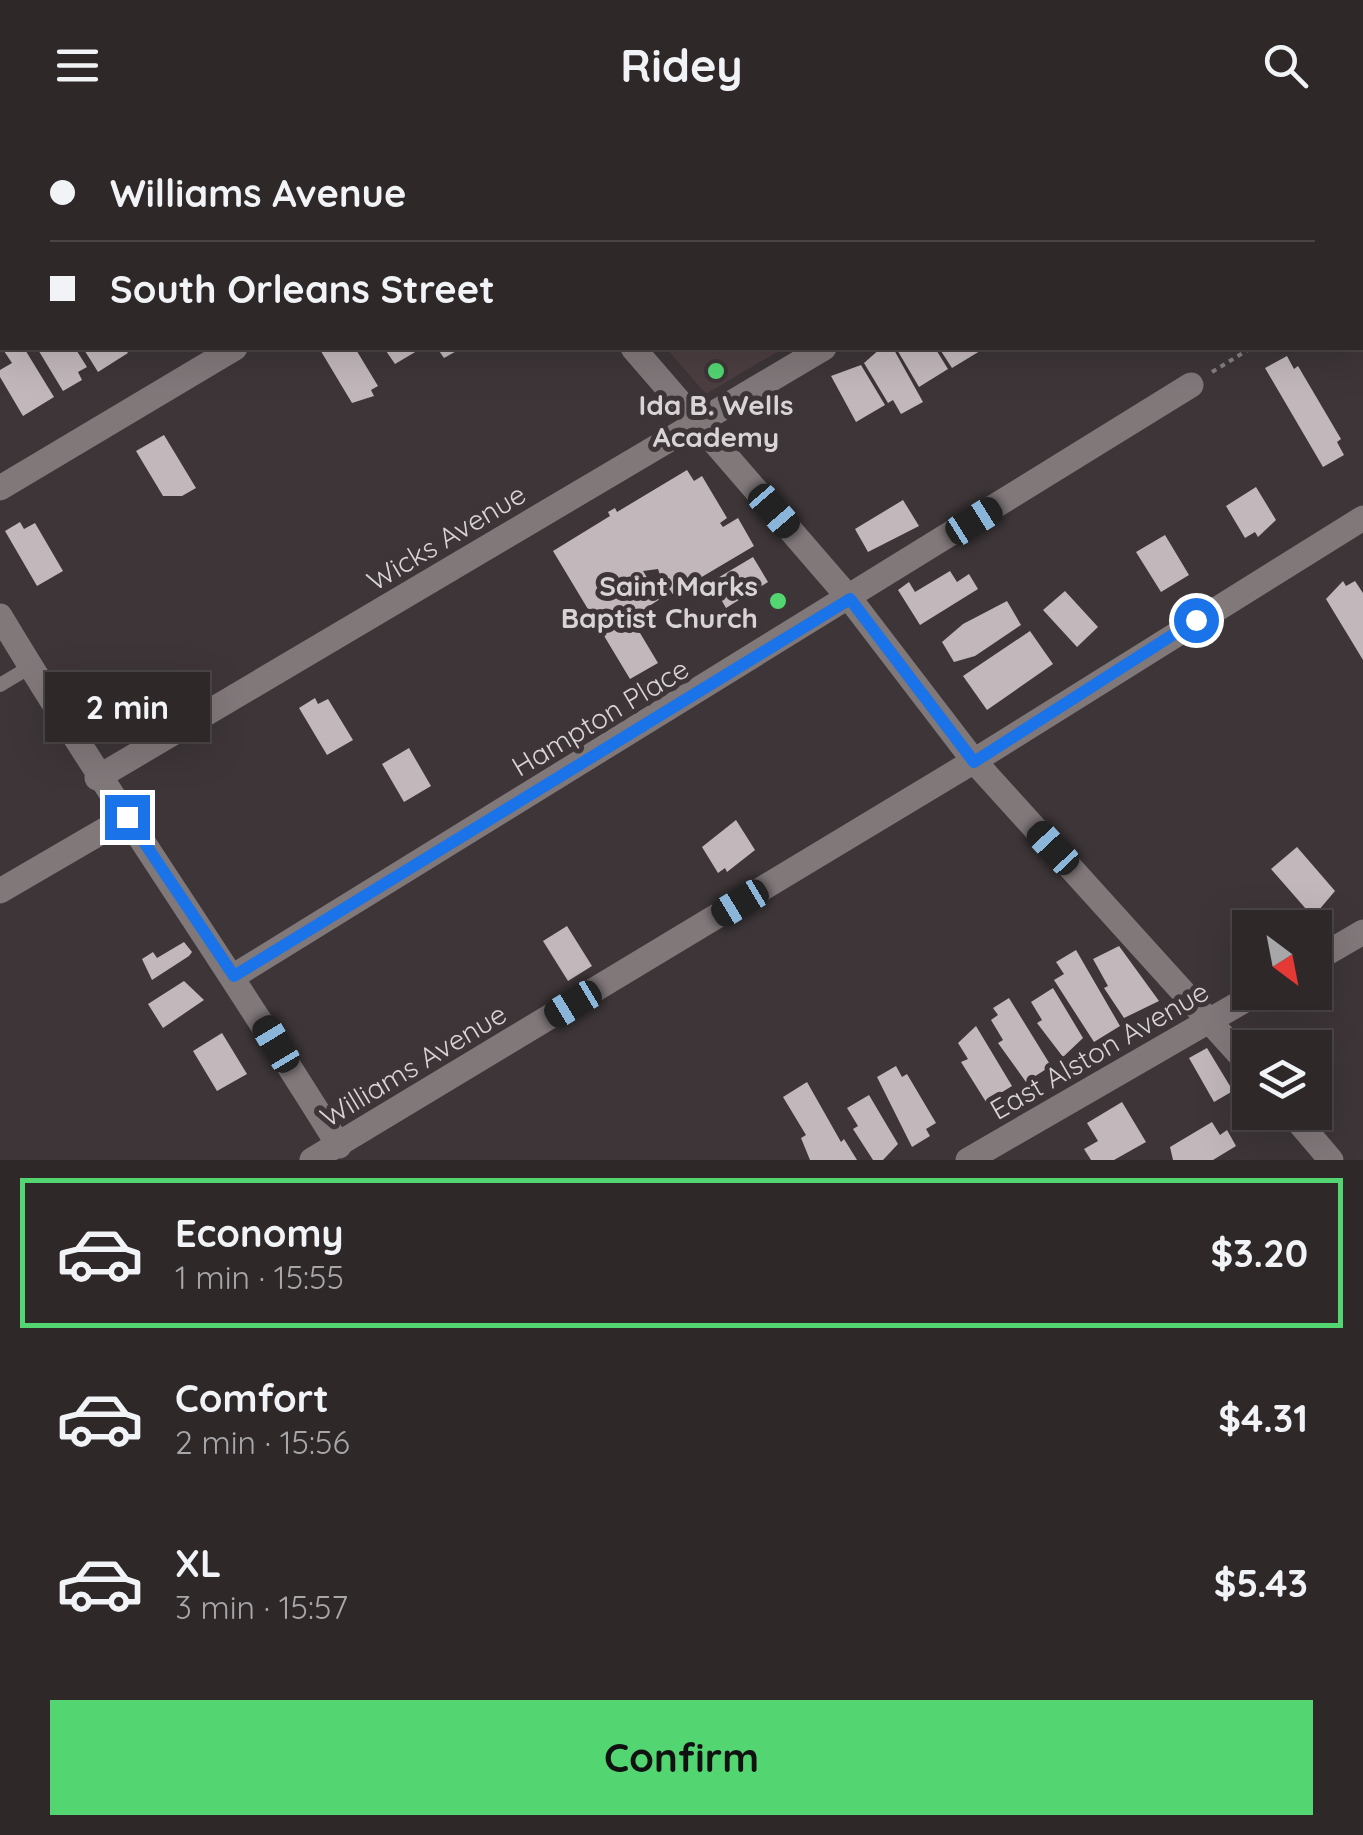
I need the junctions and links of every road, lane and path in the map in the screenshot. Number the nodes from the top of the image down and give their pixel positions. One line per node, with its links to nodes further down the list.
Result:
1 (232, 350): 7 (street)
2 (636, 350): 6 (street)
3 (821, 350): 6 (street, Wicks Avenue)
4 (1247, 350): 5 (path)
5 (1191, 385): 9 (street, Hampton Place)
6 (699, 422): 9 (street); 14 (street, Wicks Avenue)
7 (0, 488)
8 (1363, 518): 13 (street, Williams Avenue)
9 (850, 599): 13 (street); 19 (street, Hampton Place)
10 (0, 616): 11 (street)
11 (30, 666): 12 (lane); 14 (street)
12 (0, 685)
13 (974, 762): 21 (street); 24 (street, Williams Avenue)
14 (97, 778): 15 (street)
15 (127, 817): 16 (street); 19 (street)
16 (0, 891)
17 (1363, 932): 18 (street)
18 (1332, 950)
19 (234, 976): 24 (street)
20 (1232, 1008): 21 (street, East Alston Avenue)
21 (1211, 1020): 22 (street); 26 (street, East Alston Avenue)
22 (1232, 1045)
23 (1305, 1130): 27 (street)
24 (338, 1146): 25 (street, Williams Avenue)
25 (312, 1160)
26 (968, 1160)
27 (1331, 1160)

